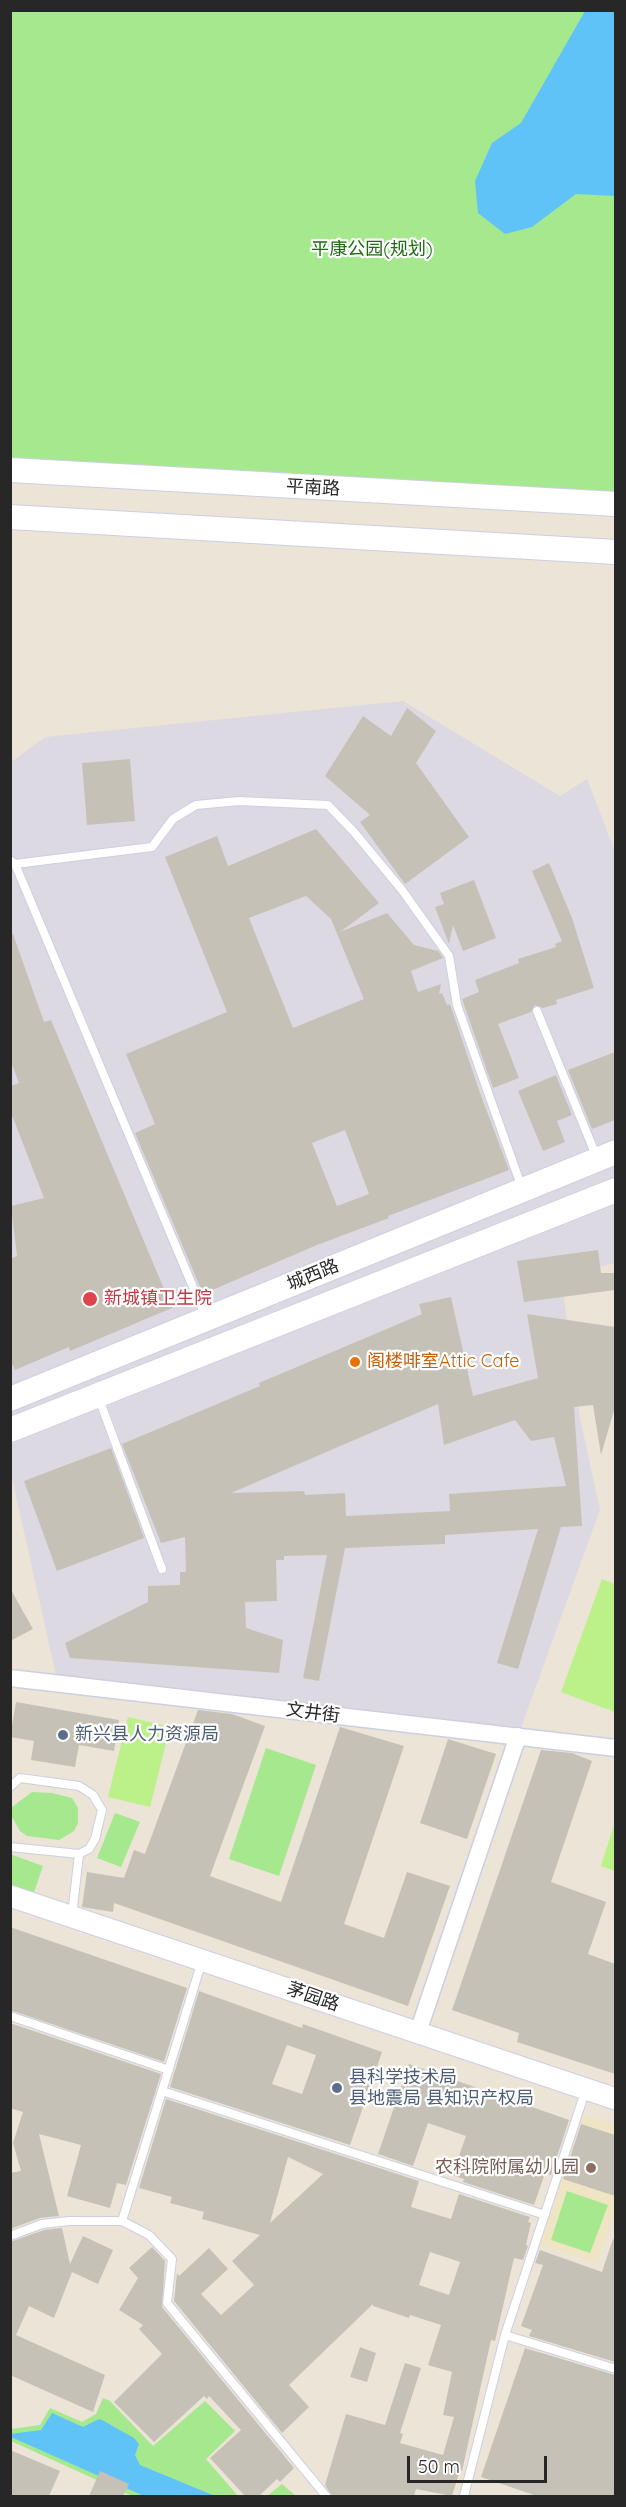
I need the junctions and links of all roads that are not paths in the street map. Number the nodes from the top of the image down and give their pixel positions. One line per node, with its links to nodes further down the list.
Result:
1 (10, 470): 2 (main road, 平南路)
2 (615, 504)
3 (10, 517): 4 (main road)
4 (615, 552)
5 (13, 862): 8 (lane); 10 (lane)
6 (537, 1011): 7 (lane)
7 (607, 1155): 8 (main road, 城西路)
8 (523, 1190): 10 (main road, 城西路)
9 (615, 1190): 11 (main road)
10 (207, 1319): 12 (main road, 城西路)
11 (98, 1396): 13 (main road); 14 (lane)
12 (10, 1399)
13 (10, 1430)
14 (162, 1569)
15 (10, 1678): 16 (street, 文井街)
16 (518, 1736): 17 (street, 文井街); 25 (street)
17 (615, 1748)
18 (10, 1787): 20 (lane)
19 (10, 1847): 20 (lane)
20 (79, 1854): 22 (lane)
21 (10, 1896): 22 (street, 茅园路)
22 (72, 1916): 23 (street, 茅园路)
23 (202, 1960): 25 (street, 茅园路); 26 (lane)
24 (10, 2016): 26 (lane)
25 (418, 2032): 27 (street, 茅园路)
26 (169, 2070): 28 (lane)
27 (586, 2089): 29 (street, 茅园路); 30 (lane)
28 (162, 2091): 30 (lane); 31 (lane)
29 (615, 2099)
30 (545, 2215): 33 (lane)
31 (122, 2221): 32 (lane); 35 (lane)
32 (10, 2236)
33 (505, 2335): 34 (lane); 36 (lane)
34 (615, 2369)
35 (326, 2496)
36 (464, 2496)

